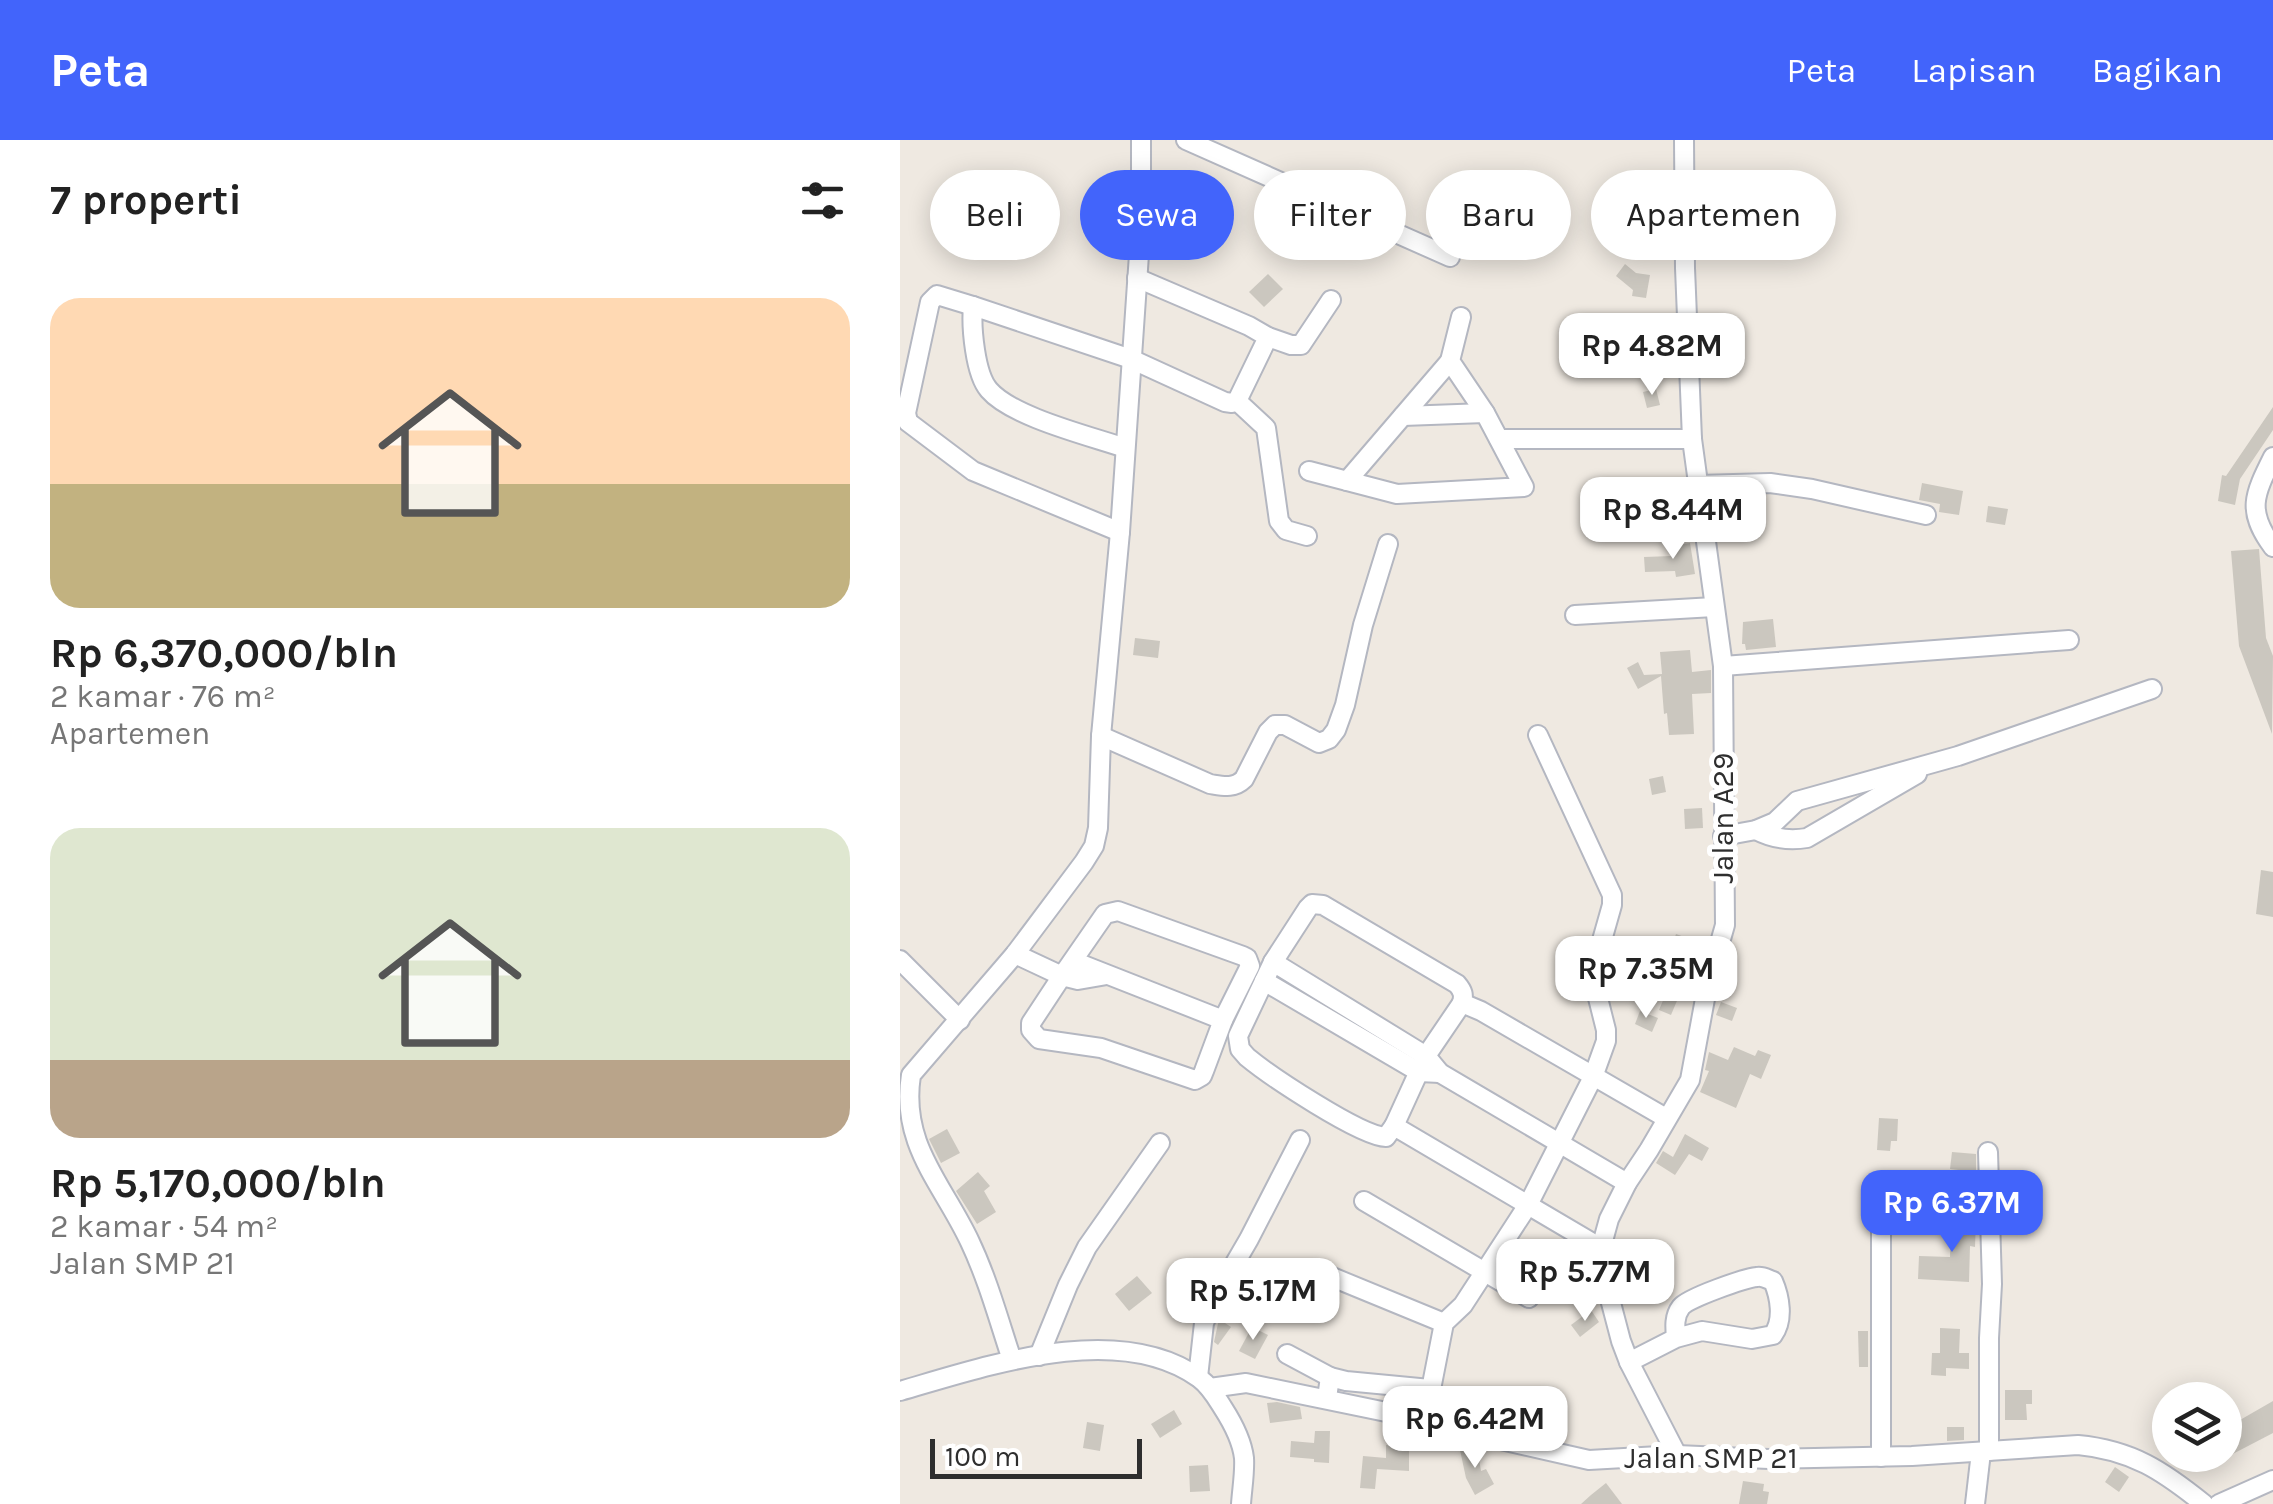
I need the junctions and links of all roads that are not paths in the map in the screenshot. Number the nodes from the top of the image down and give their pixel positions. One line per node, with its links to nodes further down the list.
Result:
1 (1141, 140): 5 (street)
2 (1186, 140): 4 (street)
3 (1684, 140): 17 (street, Jalan A29)
4 (1426, 245)
5 (1137, 278): 9 (street); 10 (street)
6 (1331, 300): 9 (street)
7 (973, 306): 10 (street); 15 (street); 18 (street)
8 (1461, 317): 11 (street)
9 (1268, 337): 12 (street)
10 (1131, 358): 12 (street); 18 (street)
11 (1450, 361): 13 (street); 14 (street)
12 (1237, 401): 25 (street)
13 (1485, 413): 14 (street); 16 (street)
14 (1403, 416): 21 (street)
15 (903, 419): 24 (street)
16 (1499, 439): 17 (street); 21 (street)
17 (1692, 439): 22 (street, Jalan A29)
18 (1125, 448): 24 (street)
19 (2273, 457): 27 (street)
20 (1308, 472): 21 (street)
21 (1347, 482)
22 (1697, 485): 23 (street); 28 (street, Jalan A29)
23 (1926, 515)
24 (1120, 532): 34 (street)
25 (1306, 536)
26 (1388, 544): 34 (street)
27 (2273, 548)
28 (1714, 607): 29 (street); 31 (street, Jalan A29)
29 (1575, 614)
30 (2069, 640): 31 (street)
31 (1723, 666): 37 (street, Jalan A29)
32 (2152, 689): 35 (street)
33 (1538, 735): 48 (street)
34 (1100, 736): 38 (street)
35 (1939, 762): 36 (street); 36 (street)
36 (1756, 830): 37 (street)
37 (1722, 836): 49 (street, Jalan A29)
38 (1016, 954): 41 (street); 44 (street)
39 (900, 960): 44 (street)
40 (1272, 962): 42 (street); 43 (street); 46 (street)
41 (1068, 968): 45 (street); 45 (street); 45 (street)
42 (1264, 980): 46 (street); 50 (street)
43 (1462, 1004): 46 (street); 48 (street)
44 (960, 1020): 47 (street)
45 (1223, 1020)
46 (1423, 1064): 50 (street); 52 (street)
47 (905, 1070): 55 (street)
48 (1592, 1076): 49 (street); 52 (street)
49 (1666, 1118): 56 (street, Jalan A29)
50 (1394, 1126): 58 (street)
51 (1300, 1140): 71 (street)
52 (1558, 1140): 56 (street); 58 (street)
53 (1160, 1143): 67 (street)
54 (1988, 1152): 76 (street)
55 (908, 1157): 68 (street)
56 (1628, 1183): 60 (street, Jalan A29)
57 (1364, 1200): 61 (street)
58 (1528, 1205): 60 (street); 61 (street)
59 (1881, 1231): 78 (street)
60 (1601, 1248): 69 (street)
61 (1483, 1271): 63 (street); 64 (street)
62 (1332, 1278): 64 (street)
63 (1529, 1298)
64 (1444, 1323): 72 (street)
65 (1676, 1338): 65 (street); 69 (street)
66 (1287, 1354): 70 (street)
67 (1039, 1356): 68 (street); 71 (street)
68 (1012, 1360): 73 (street)
69 (1629, 1362): 77 (street)
70 (1330, 1376): 72 (street); 74 (street)
71 (1204, 1383): 74 (street, Jalan SMP 21); 80 (street)
72 (1430, 1389): 75 (street)
73 (900, 1391)
74 (1327, 1398): 75 (street, Jalan SMP 21)
75 (1424, 1420): 77 (street, Jalan SMP 21)
76 (1985, 1451): 78 (street, Jalan SMP 21); 81 (street); 82 (street, Jalan SMP 21)
77 (1677, 1456): 78 (street, Jalan SMP 21)
78 (1880, 1457)
79 (2273, 1480): 83 (street)
80 (1241, 1504)
81 (1975, 1504)
82 (2204, 1504)
83 (2219, 1504)

